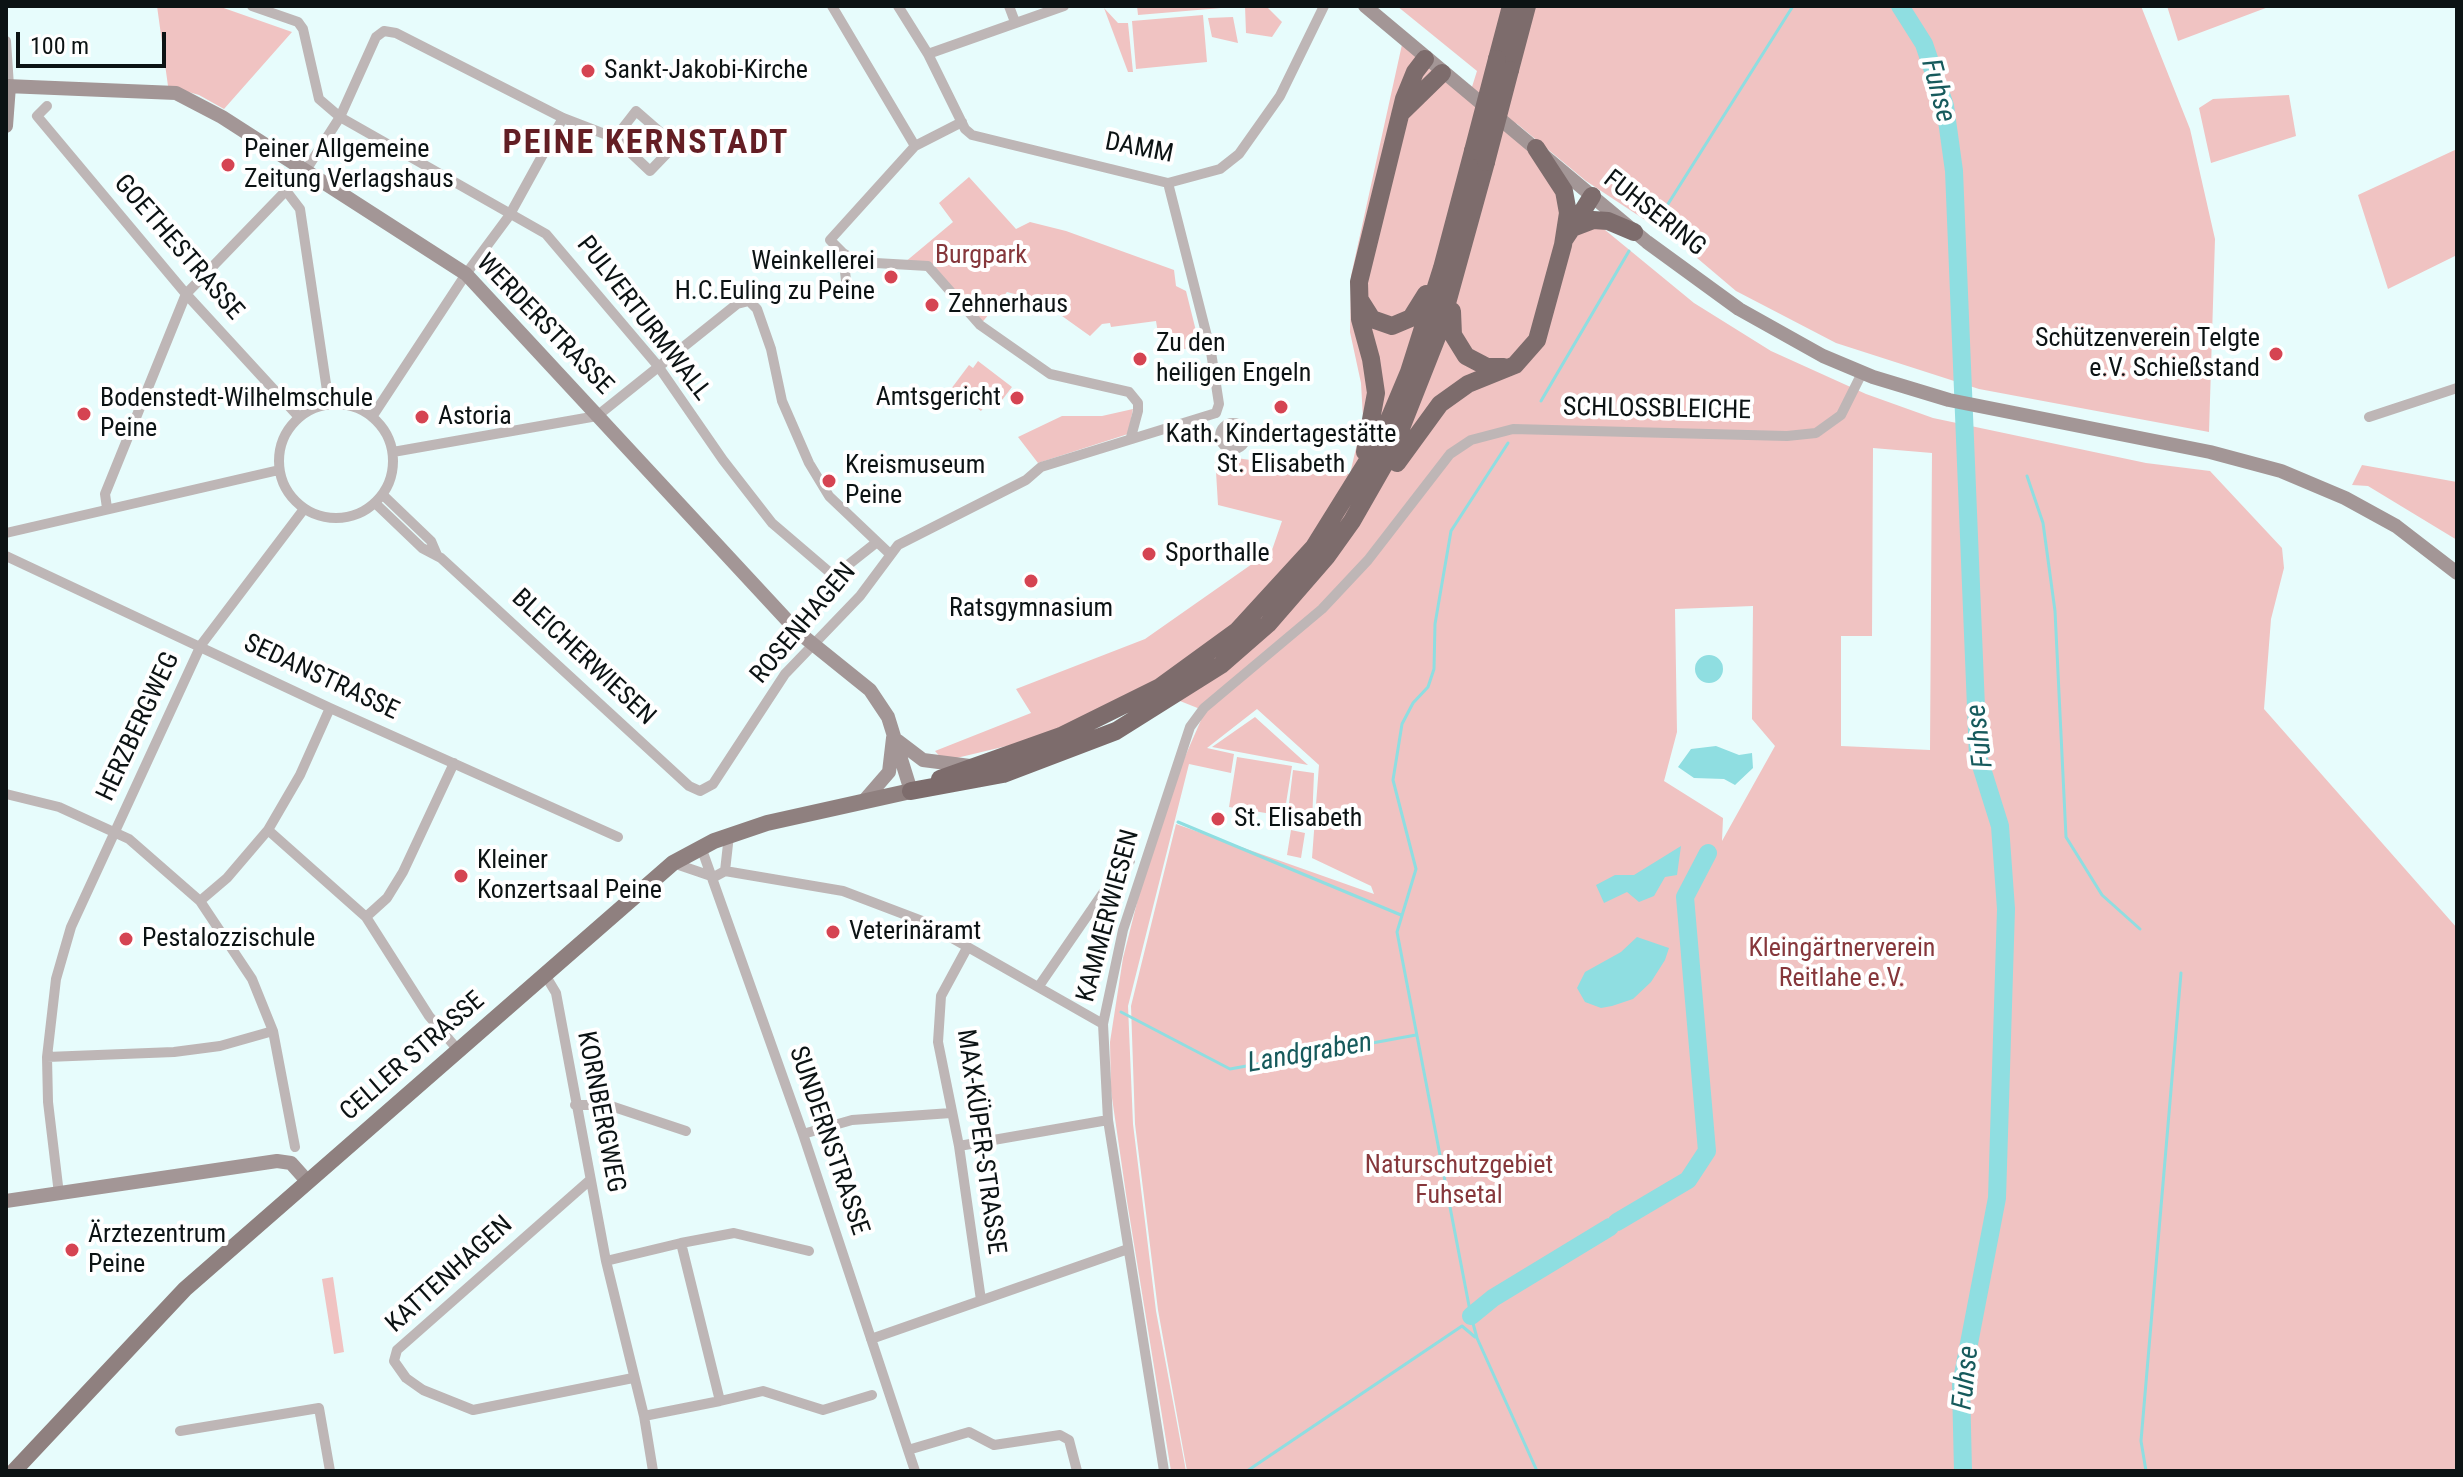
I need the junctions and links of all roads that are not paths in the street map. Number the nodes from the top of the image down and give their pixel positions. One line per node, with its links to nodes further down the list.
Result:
1 (252, 6): 19 (street, PULVERTURMWALL)
2 (832, 6): 24 (street)
3 (898, 6): 12 (street)
4 (1009, 6): 10 (street)
5 (1064, 6): 10 (street)
6 (1324, 6): 28 (street, DAMM)
7 (1365, 6): 13 (street, FUHSERING)
8 (1511, 6): 14 (highway)
9 (1527, 6): 14 (highway)
10 (1015, 22): 12 (street)
11 (6, 41): 16 (street)
12 (928, 54): 21 (street)
13 (1425, 59): 15 (street, FUHSERING); 18 (highway)
14 (1504, 65): 26 (highway, bridge)
15 (1442, 73): 18 (highway); 25 (street, FUHSERING)
16 (7, 86): 22 (street); 27 (street, WERDERSTRASSE)
17 (47, 106): 39 (street, GOETHESTRASSE)
18 (1400, 114): 40 (highway)
19 (340, 117): 20 (street); 27 (street); 31 (street, PULVERTURMWALL)
20 (563, 118): 23 (street); 31 (street)
21 (962, 122): 24 (street); 28 (street, DAMM)
22 (6, 126)
23 (615, 138): 23 (street)
24 (915, 146): 34 (street)
25 (1536, 148): 30 (street, FUHSERING); 32 (highway)
26 (1480, 156): 35 (highway); 38 (highway)
27 (306, 170): 29 (street); 36 (street, WERDERSTRASSE)
28 (1168, 183): 46 (street)
29 (287, 192): 39 (street); 45 (street)
30 (1592, 196): 32 (highway); 33 (street, FUHSERING)
31 (509, 216): 36 (street); 42 (street, PULVERTURMWALL)
32 (1568, 227): 33 (highway); 41 (highway)
33 (1634, 232): 43 (street, FUHSERING)
34 (843, 253): 37 (street); 52 (street)
35 (1442, 268): 40 (highway); 56 (highway)
36 (466, 274): 47 (street, WERDERSTRASSE); 49 (street)
37 (847, 290)
38 (1452, 290): 41 (highway); 56 (highway)
39 (186, 294): 48 (street, GOETHESTRASSE); 58 (street)
40 (1359, 295): 56 (highway)
41 (1515, 365): 56 (highway)
42 (658, 366): 47 (street); 61 (street, PULVERTURMWALL); 61 (street)
43 (1862, 373): 55 (street, SCHLOSSBLEICHE); 64 (street, FUHSERING)
44 (2457, 388): 50 (street)
45 (329, 404): 48 (street); 49 (street)
46 (1217, 409): 51 (street); 52 (street, ROSENHAGEN)
47 (597, 416): 53 (street); 65 (street, WERDERSTRASSE)
48 (299, 417): 54 (street)
49 (372, 417): 53 (street)
50 (2369, 417)
51 (1224, 426)
52 (1131, 437): 62 (street, ROSENHAGEN)
53 (393, 452): 57 (street)
54 (279, 470): 58 (street); 59 (street)
55 (1433, 474): 89 (street, KAMMERWIESEN)
56 (1364, 486): 70 (highway); 72 (highway)
57 (379, 499): 59 (street); 71 (street, BLEICHERWIESEN)
58 (107, 508): 60 (street)
59 (304, 509): 66 (street, HERZBERGWEG)
60 (6, 533)
61 (877, 542): 62 (street)
62 (889, 553): 65 (street, ROSENHAGEN)
63 (6, 556): 66 (street, SEDANSTRASSE)
64 (2457, 573)
65 (812, 643): 68 (street, WERDERSTRASSE); 71 (street, ROSENHAGEN)
66 (201, 645): 67 (street, SEDANSTRASSE); 76 (street, HERZBERGWEG)
67 (330, 708): 69 (street, SEDANSTRASSE); 75 (street)
68 (895, 735): 70 (street); 72 (street, WERDERSTRASSE); 74 (street)
69 (454, 763): 78 (street, SEDANSTRASSE); 85 (street)
70 (974, 766): 72 (highway)
71 (700, 791)
72 (911, 791): 74 (main road, CELLER STRASSE)
73 (6, 794): 76 (street)
74 (863, 802): 77 (main road, CELLER STRASSE)
75 (268, 830): 84 (street); 85 (street)
76 (115, 832): 84 (street, HERZBERGWEG); 92 (street)
77 (729, 835): 79 (main road, CELLER STRASSE); 82 (street)
78 (618, 837)
79 (701, 847): 81 (main road, CELLER STRASSE); 83 (street, SUNDERNSTRASSE)
80 (1130, 861): 88 (street, KAMMERWIESEN)
81 (673, 863): 83 (street); 87 (main road, CELLER STRASSE)
82 (725, 871): 83 (street); 86 (street)
83 (714, 877): 97 (street, SUNDERNSTRASSE)
84 (200, 901): 90 (street, HERZBERGWEG)
85 (366, 917): 91 (street)
86 (967, 948): 88 (street); 94 (street, MAX-KÜPER-STRASSE)
87 (544, 973): 91 (main road, CELLER STRASSE); 93 (street, KORNBERGWEG)
88 (1039, 986): 89 (street)
89 (1103, 1024): 95 (street, KAMMERWIESEN)
90 (273, 1031): 92 (street); 99 (street, HERZBERGWEG)
91 (458, 1050): 101 (main road, CELLER STRASSE)
92 (47, 1057): 102 (street)
93 (575, 1105): 96 (street); 100 (street, KORNBERGWEG)
94 (951, 1113): 97 (street); 98 (street, MAX-KÜPER-STRASSE)
95 (1108, 1120): 98 (street); 105 (street, KAMMERWIESEN)
96 (686, 1131)
97 (803, 1134): 109 (street, SUNDERNSTRASSE)
98 (959, 1146): 108 (street, MAX-KÜPER-STRASSE)
99 (295, 1147)
100 (590, 1180): 107 (street, KORNBERGWEG); 110 (street, KATTENHAGEN)
101 (308, 1182): 102 (street); 116 (main road, CELLER STRASSE)
102 (59, 1194): 103 (street)
103 (6, 1201)
104 (681, 1243): 106 (street); 107 (street); 112 (street)
105 (1128, 1249): 108 (street); 121 (street, KAMMERWIESEN)
106 (809, 1251)
107 (606, 1261): 110 (street, KORNBERGWEG)
108 (981, 1300): 109 (street)
109 (871, 1339): 115 (street, SUNDERNSTRASSE)
110 (633, 1378): 113 (street, KORNBERGWEG)
111 (872, 1395): 112 (street)
112 (720, 1401): 113 (street)
113 (644, 1416): 118 (street, KORNBERGWEG)
114 (180, 1431): 117 (street)
115 (908, 1450): 119 (street, SUNDERNSTRASSE); 120 (street)
116 (14, 1471)
117 (330, 1471)
118 (653, 1471)
119 (915, 1471)
120 (1077, 1471)
121 (1164, 1471)

